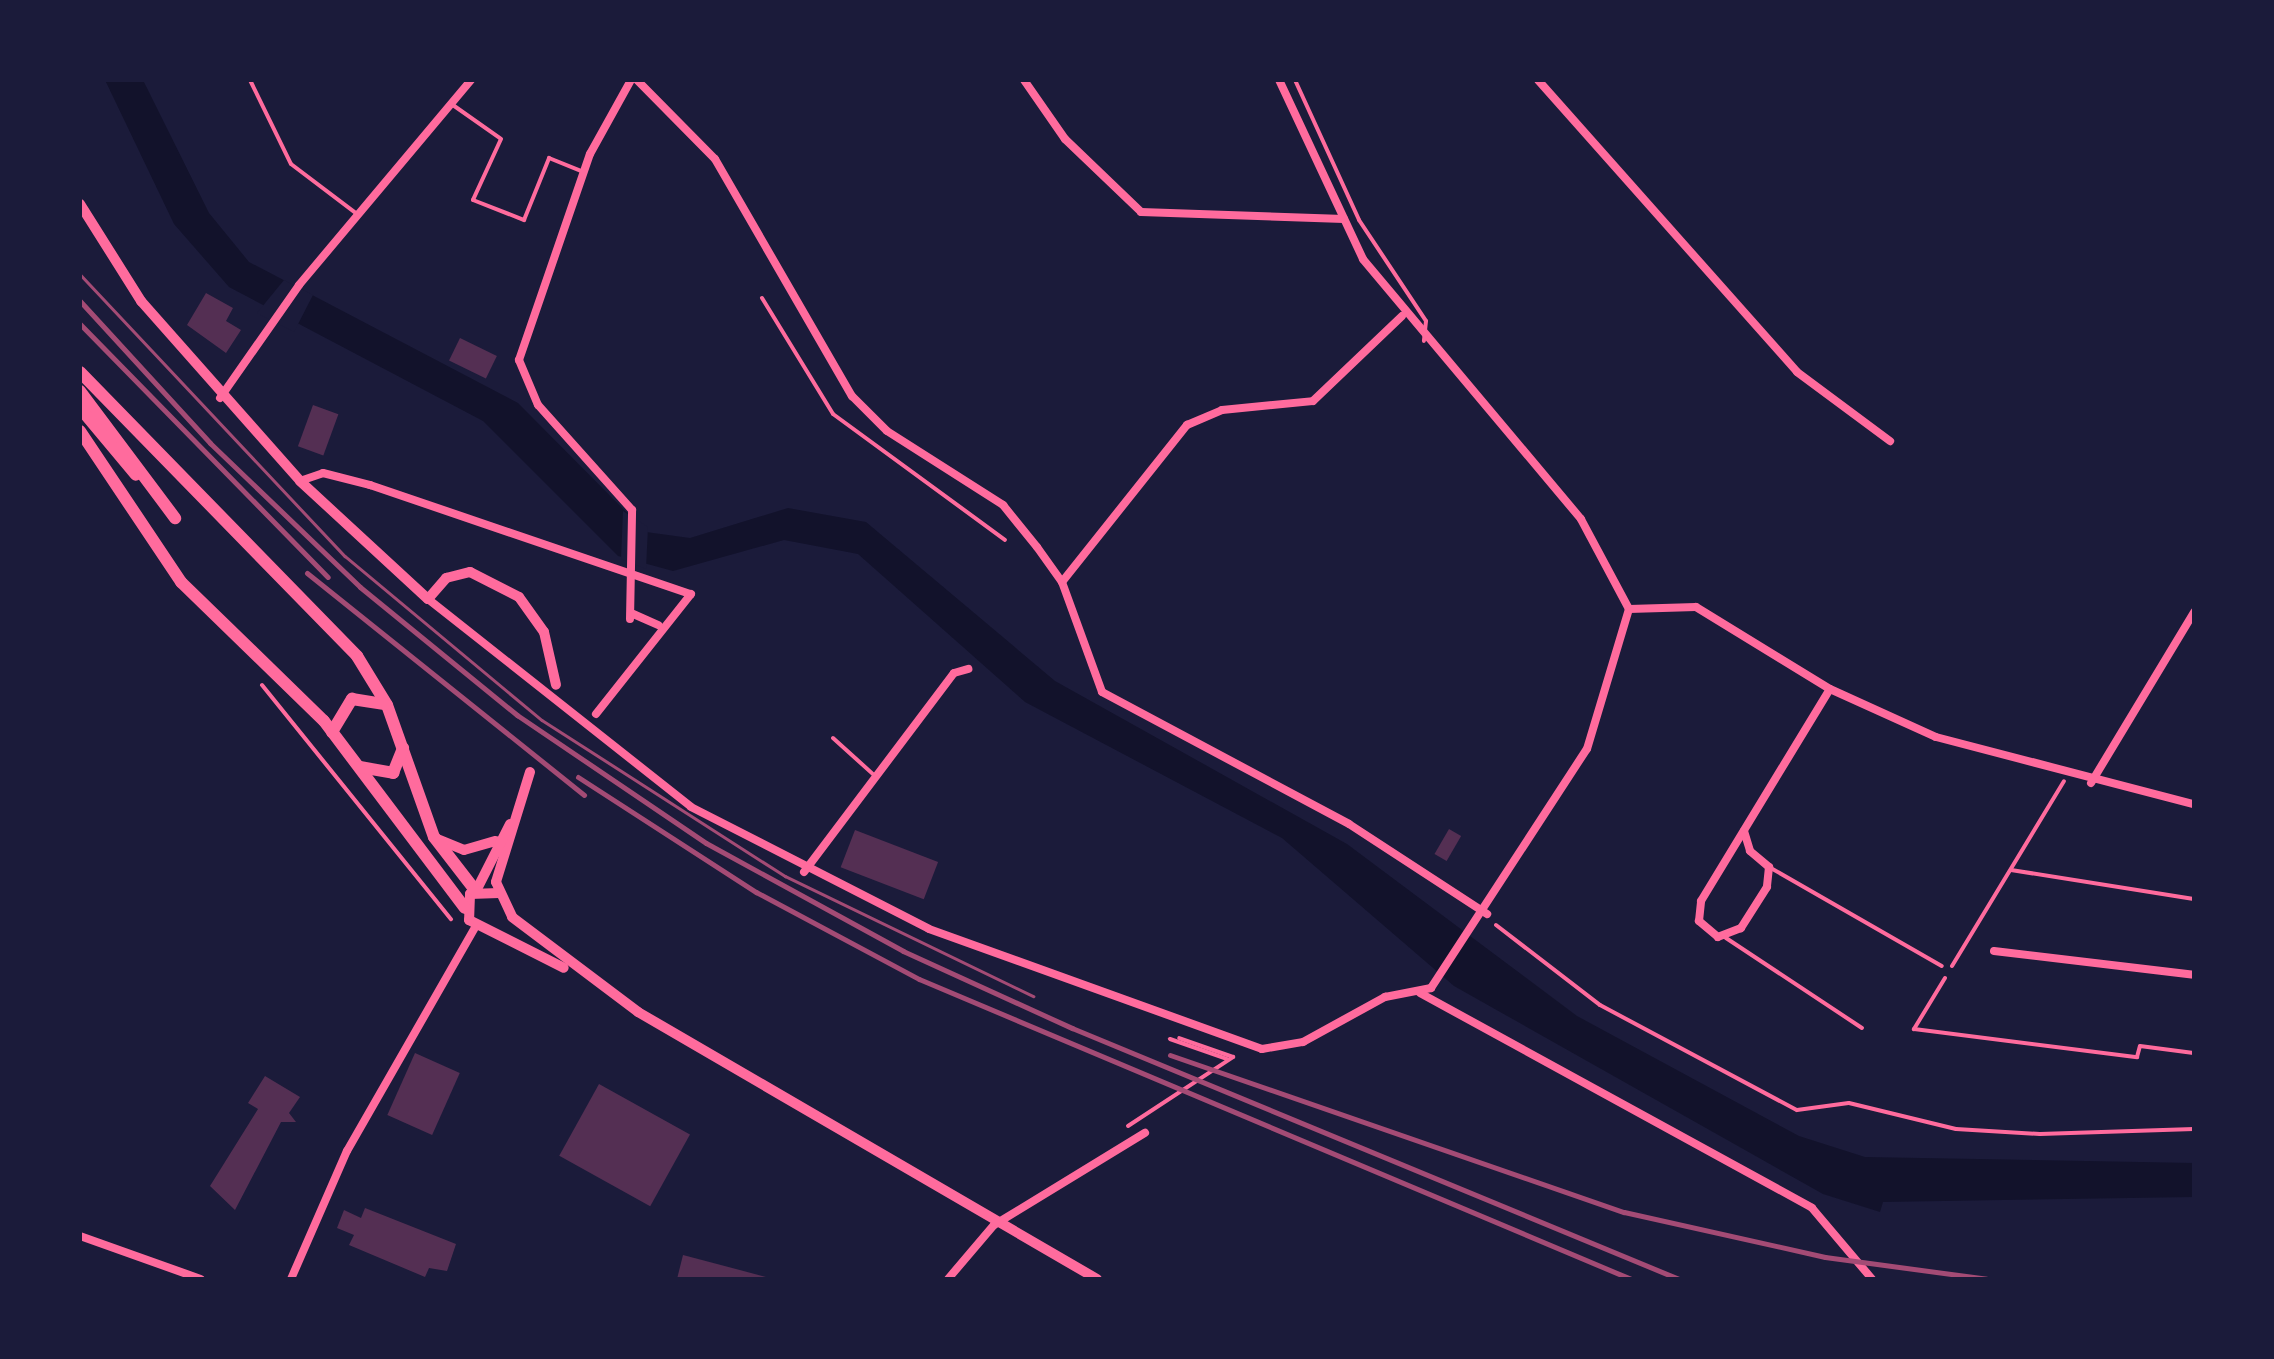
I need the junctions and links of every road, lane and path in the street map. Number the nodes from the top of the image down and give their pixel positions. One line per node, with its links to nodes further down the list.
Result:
1 (250, 80): 11 (lane)
2 (471, 80): 8 (street)
3 (634, 80): 9 (street); 23 (street)
4 (1024, 80): 12 (street)
5 (1279, 80): 12 (street)
6 (1295, 80): 14 (lane)
7 (1538, 80): 20 (street)
8 (450, 103): 9 (lane); 11 (street)
9 (583, 172): 22 (street)
10 (80, 204): 17 (street)
11 (356, 214): 17 (street)
12 (1344, 219): 13 (street)
13 (1402, 316): 14 (street); 23 (street)
14 (1424, 341): 25 (street)
15 (80, 372): 32 (highway)
16 (80, 391): 18 (highway)
17 (220, 398): 21 (street)
18 (80, 408)
19 (80, 432): 34 (highway)
20 (1890, 440)
21 (300, 481): 22 (street); 24 (street)
22 (633, 576): 27 (street); 27 (street)
23 (1062, 582): 55 (street)
24 (428, 599): 29 (street); 49 (street)
25 (1629, 609): 31 (street); 55 (street)
26 (2194, 612): 41 (street)
27 (658, 625): 33 (street)
28 (968, 668): 39 (street)
29 (556, 685)
30 (262, 686): 56 (lane)
31 (1830, 690): 40 (street); 44 (street)
32 (387, 705): 34 (highway); 36 (highway)
33 (596, 714)
34 (332, 732): 37 (highway)
35 (833, 738): 39 (lane)
36 (402, 744): 37 (highway); 45 (highway)
37 (354, 762): 53 (highway)
38 (530, 772): 43 (street)
39 (874, 775): 49 (street)
40 (2067, 777): 41 (street); 48 (path)
41 (2092, 783): 42 (street)
42 (2194, 804)
43 (514, 820): 46 (street); 51 (street)
44 (1744, 831): 47 (street); 59 (street)
45 (434, 837): 46 (street); 50 (highway)
46 (497, 840): 50 (street)
47 (1769, 867): 59 (street); 61 (lane)
48 (2011, 870): 52 (path); 68 (path)
49 (804, 872): 64 (street)
50 (476, 889): 51 (street); 53 (street)
51 (499, 893): 54 (street)
52 (2194, 899)
53 (465, 908): 57 (street)
54 (505, 909): 58 (street); 62 (street)
55 (1487, 914): 64 (street); 71 (path)
56 (451, 919)
57 (476, 926): 58 (street); 76 (street)
58 (491, 927): 62 (street)
59 (1726, 938): 65 (lane)
60 (1994, 951): 63 (street)
61 (1942, 966)
62 (574, 972): 73 (street)
63 (2194, 976)
64 (1420, 993): 79 (street)
65 (1862, 1028)
66 (1179, 1038): 69 (path)
67 (1170, 1039): 69 (path)
68 (2194, 1053)
69 (1230, 1060): 70 (path)
70 (1124, 1129)
71 (2194, 1129)
72 (1145, 1133): 73 (street)
73 (994, 1225): 77 (street); 78 (street)
74 (80, 1236): 75 (street)
75 (202, 1279)
76 (291, 1279)
77 (948, 1279)
78 (1097, 1279)
79 (1872, 1279)

